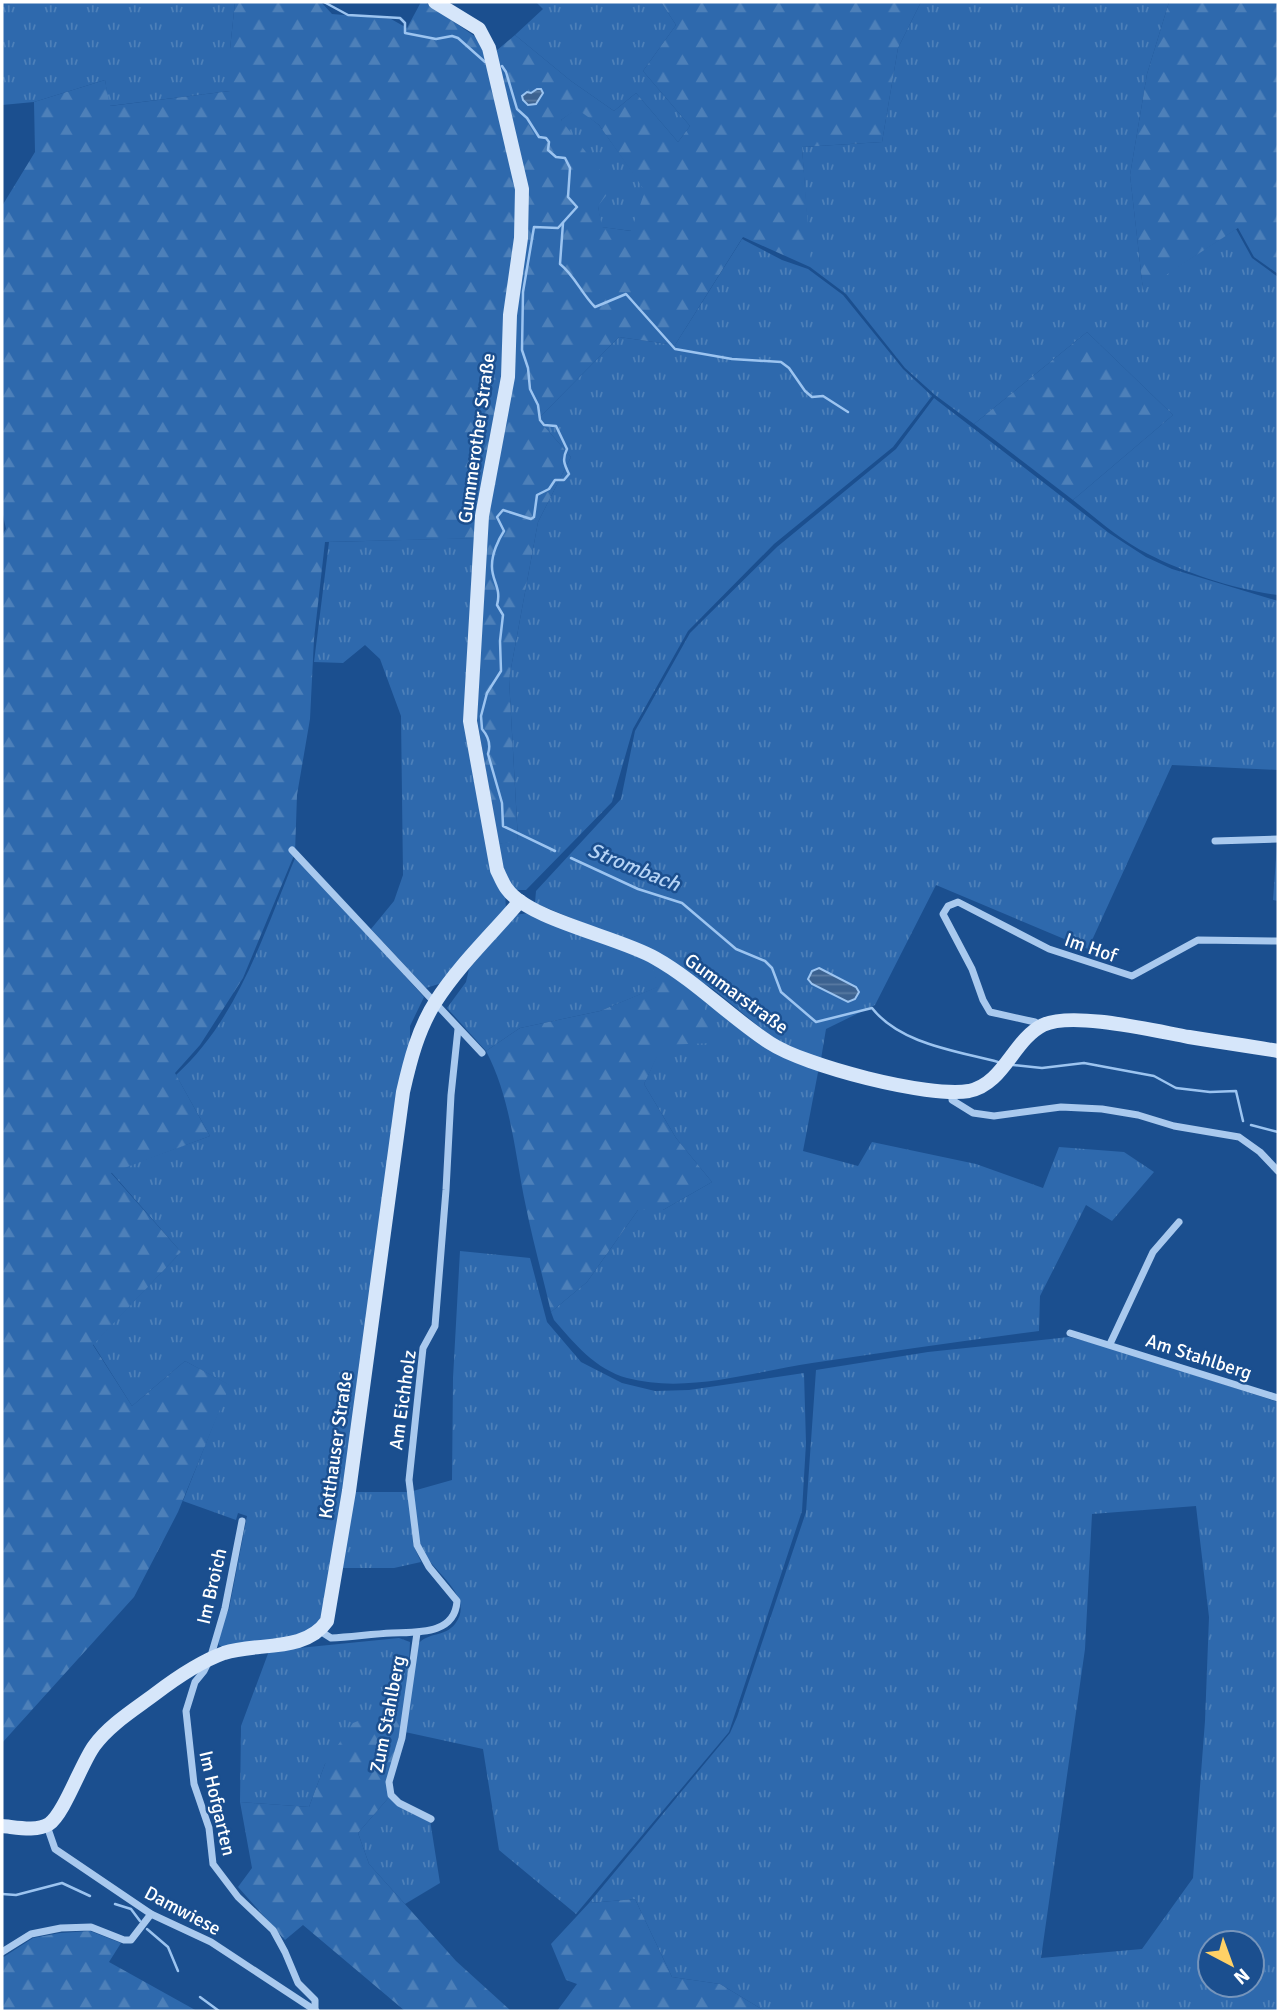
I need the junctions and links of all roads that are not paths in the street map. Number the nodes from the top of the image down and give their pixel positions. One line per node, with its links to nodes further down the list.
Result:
1 (435, 2): 5 (street, Gummerother Straße)
2 (1278, 839): 3 (street)
3 (1215, 841)
4 (292, 850): 7 (street)
5 (520, 901): 7 (street, Kotthauser Straße); 12 (street, Gummarstraße)
6 (1278, 941): 8 (street, Im Hof)
7 (436, 1001): 9 (street); 19 (street, Kotthauser Straße)
8 (1041, 1026): 10 (street); 12 (street, Gummarstraße)
9 (458, 1029): 11 (street); 20 (street, Am Eichholz)
10 (1278, 1051)
11 (482, 1053)
12 (951, 1092): 13 (street)
13 (1278, 1171)
14 (1179, 1222): 16 (street)
15 (1070, 1333): 16 (street, Am Stahlberg)
16 (1110, 1344): 17 (street, Am Stahlberg)
17 (1278, 1398)
18 (242, 1521): 21 (street, Im Broich)
19 (320, 1631): 20 (street, Am Eichholz); 21 (street)
20 (416, 1633): 22 (street, Zum Stahlberg)
21 (210, 1659): 24 (street); 27 (street, Im Hofgarten)
22 (431, 1819)
23 (2, 1826): 24 (street)
24 (47, 1826): 25 (street, Damwiese)
25 (151, 1914): 26 (street); 27 (street, Damwiese)
26 (2, 1952)
27 (316, 2011)

